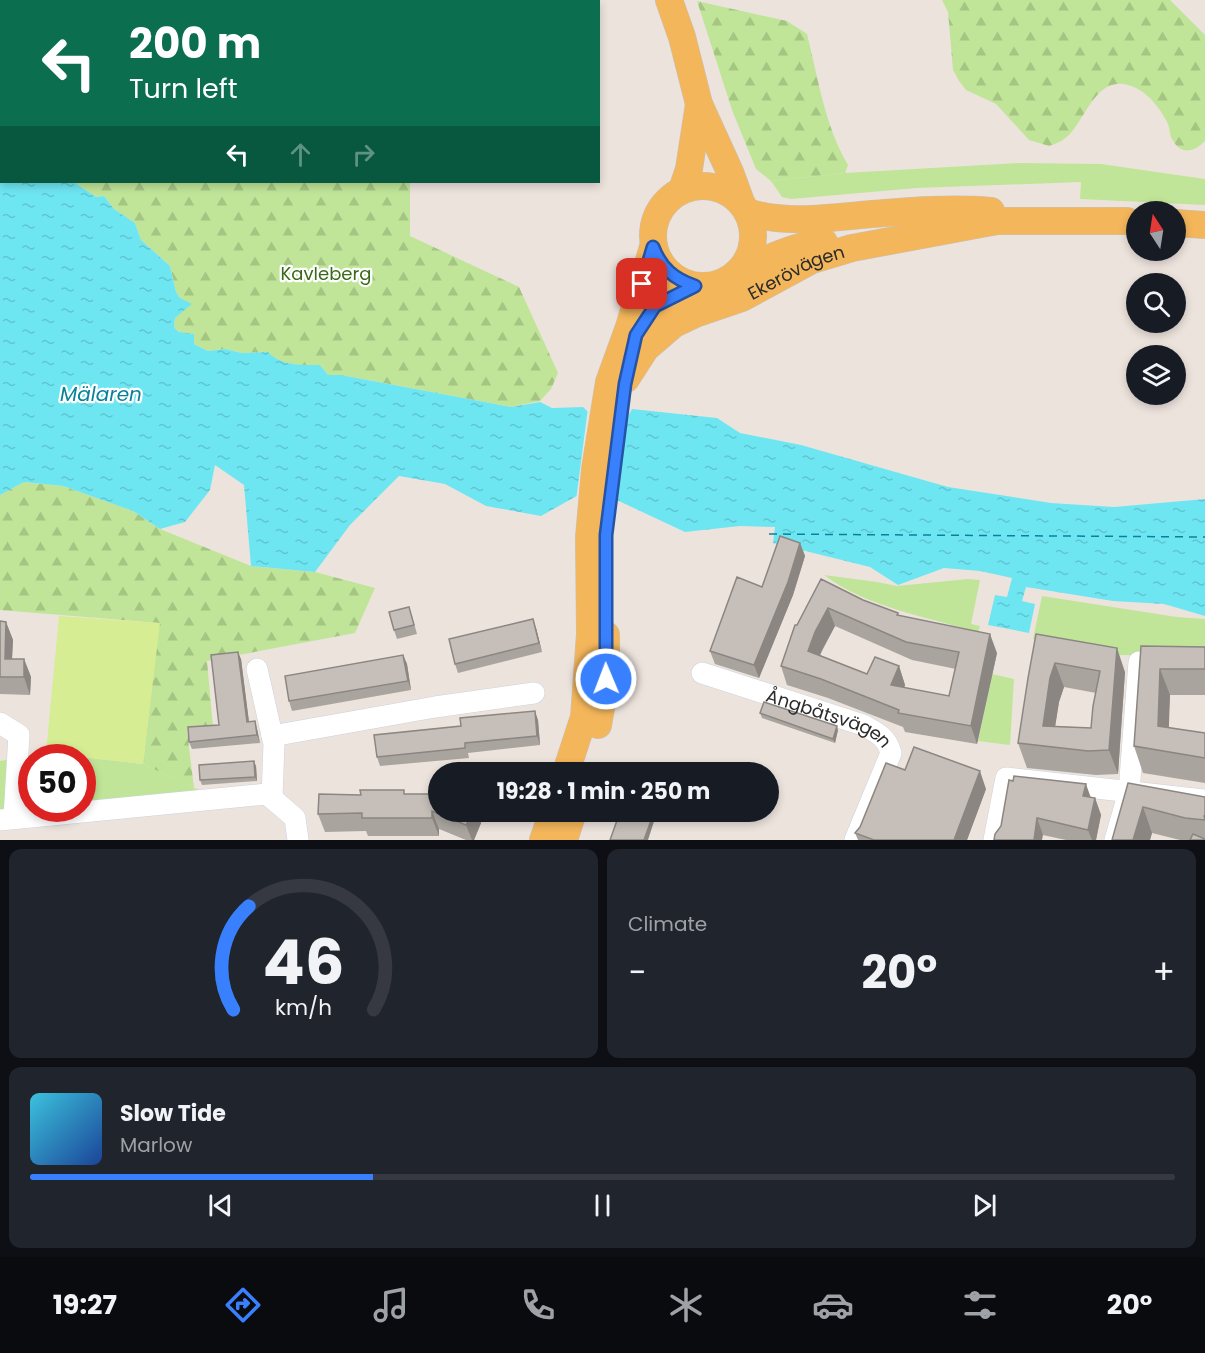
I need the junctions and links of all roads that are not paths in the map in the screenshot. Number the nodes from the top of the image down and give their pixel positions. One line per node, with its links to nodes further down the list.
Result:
1 (669, 0): 2 (main road)
2 (699, 104): 3 (main road); 4 (main road)
3 (682, 190): 4 (main road); 10 (main road)
4 (744, 207): 6 (main road, Ekerövägen); 11 (main road)
5 (997, 221): 7 (main road, Ekerövägen); 11 (main road, Ekerövägen); 13 (main road, Ekerövägen)
6 (1126, 221)
7 (1126, 221)
8 (1186, 224): 9 (main road)
9 (1205, 225)
10 (653, 247): 12 (main road); 13 (main road, Ekerövägen)
11 (738, 272): 12 (main road)
12 (695, 286): 13 (main road, Ekerövägen)
13 (620, 382): 14 (main road, Ekerövägen)
14 (598, 628): 21 (main road, Ekerövägen); 22 (main road, Ekerövägen)
15 (1139, 662): 23 (street)
16 (257, 669): 20 (street)
17 (702, 673): 32 (street, Ångbåtsvägen)
18 (534, 693): 20 (street)
19 (0, 723): 26 (street)
20 (272, 736): 24 (street)
21 (569, 762)
22 (587, 762)
23 (1129, 792): 25 (street); 33 (street); 34 (street)
24 (272, 798): 26 (street); 29 (street)
25 (1205, 800)
26 (7, 819)
27 (549, 822): 30 (main road)
28 (570, 822): 31 (main road)
29 (298, 840)
30 (543, 840)
31 (564, 840)
32 (855, 840)
33 (994, 840)
34 (1115, 840)

